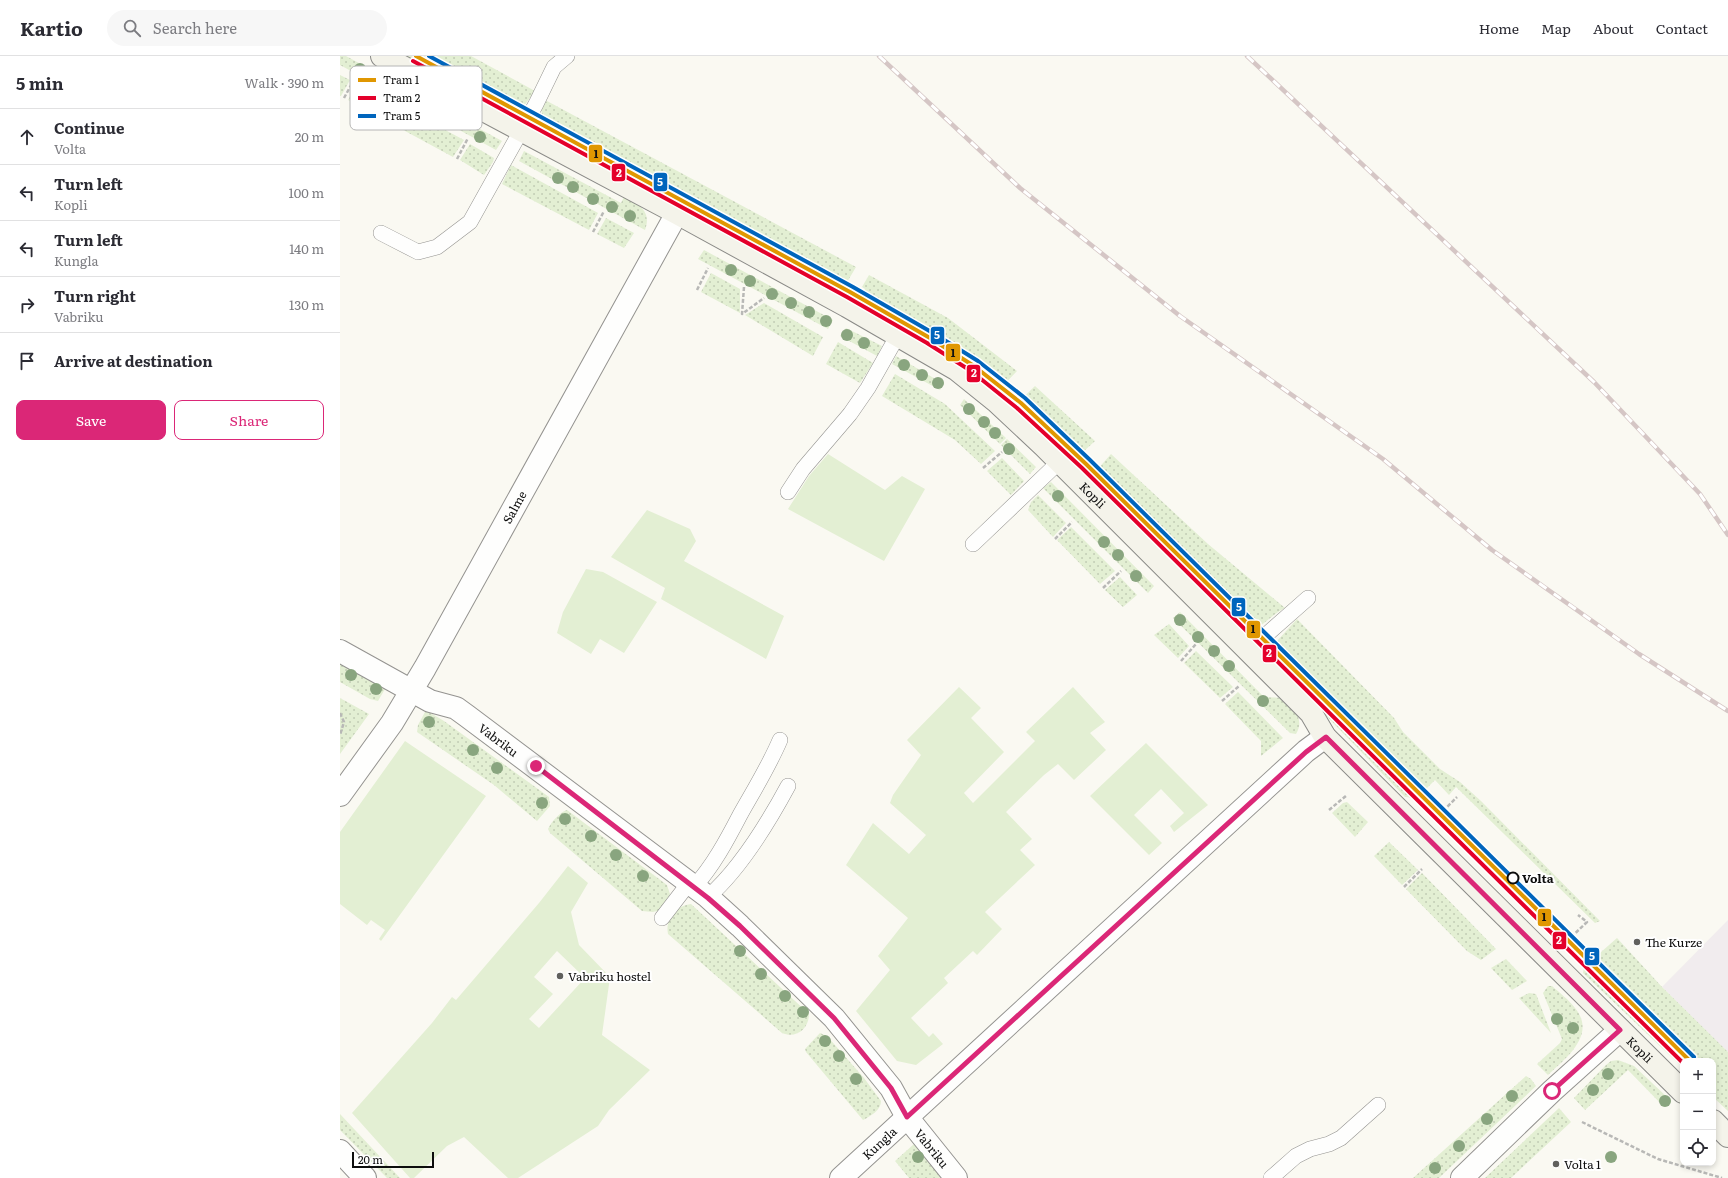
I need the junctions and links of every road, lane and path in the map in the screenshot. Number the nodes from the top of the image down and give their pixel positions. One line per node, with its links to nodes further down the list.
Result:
1 (382, 56): 3 (street, Kopli)
2 (567, 56): 7 (lane)
3 (401, 66)
4 (350, 87): 5 (path)
5 (344, 98)
6 (482, 110): 7 (street, Kopli)
7 (521, 131): 11 (street, Kopli); 13 (lane)
8 (468, 138): 9 (path)
9 (456, 159)
10 (604, 211): 12 (path)
11 (677, 213): 18 (street, Kopli); 34 (street, Salme)
12 (593, 232)
13 (381, 233)
14 (708, 268): 16 (path)
15 (744, 287): 17 (path)
16 (697, 290)
17 (764, 298)
18 (898, 335): 20 (street, Kopli); 22 (lane)
19 (1002, 452): 21 (path)
20 (1059, 462): 25 (lane); 30 (street, Kopli)
21 (983, 468)
22 (788, 492)
23 (1072, 522): 24 (path)
24 (1055, 538)
25 (973, 544)
26 (1121, 571): 27 (path)
27 (1103, 588)
28 (1308, 598): 30 (lane)
29 (1196, 644): 32 (path)
30 (1249, 650): 38 (street, Kopli)
31 (340, 651): 34 (street, Vabriku)
32 (1181, 661)
33 (1238, 686): 35 (path)
34 (412, 691): 42 (street, Salme); 46 (street, Vabriku)
35 (1222, 701)
36 (340, 713): 37 (path)
37 (340, 735)
38 (1326, 737): 48 (street, Kopli); 51 (street, Kungla)
39 (780, 740): 46 (lane)
40 (788, 786): 46 (lane)
41 (1347, 794): 43 (path)
42 (340, 795)
43 (1329, 810)
44 (1422, 869): 45 (path)
45 (1404, 887)
46 (697, 889): 47 (lane); 51 (street, Vabriku)
47 (662, 918)
48 (1620, 1030): 49 (street, Kopli); 60 (street)
49 (1680, 1089)
50 (1378, 1105): 59 (lane)
51 (907, 1117): 57 (street, Kungla); 58 (street, Vabriku)
52 (1582, 1122): 61 (path)
53 (1716, 1124): 54 (street)
54 (1728, 1136)
55 (340, 1151): 56 (street)
56 (365, 1178)
57 (841, 1178)
58 (956, 1178)
59 (1271, 1178)
60 (1462, 1178)
61 (1722, 1178)

